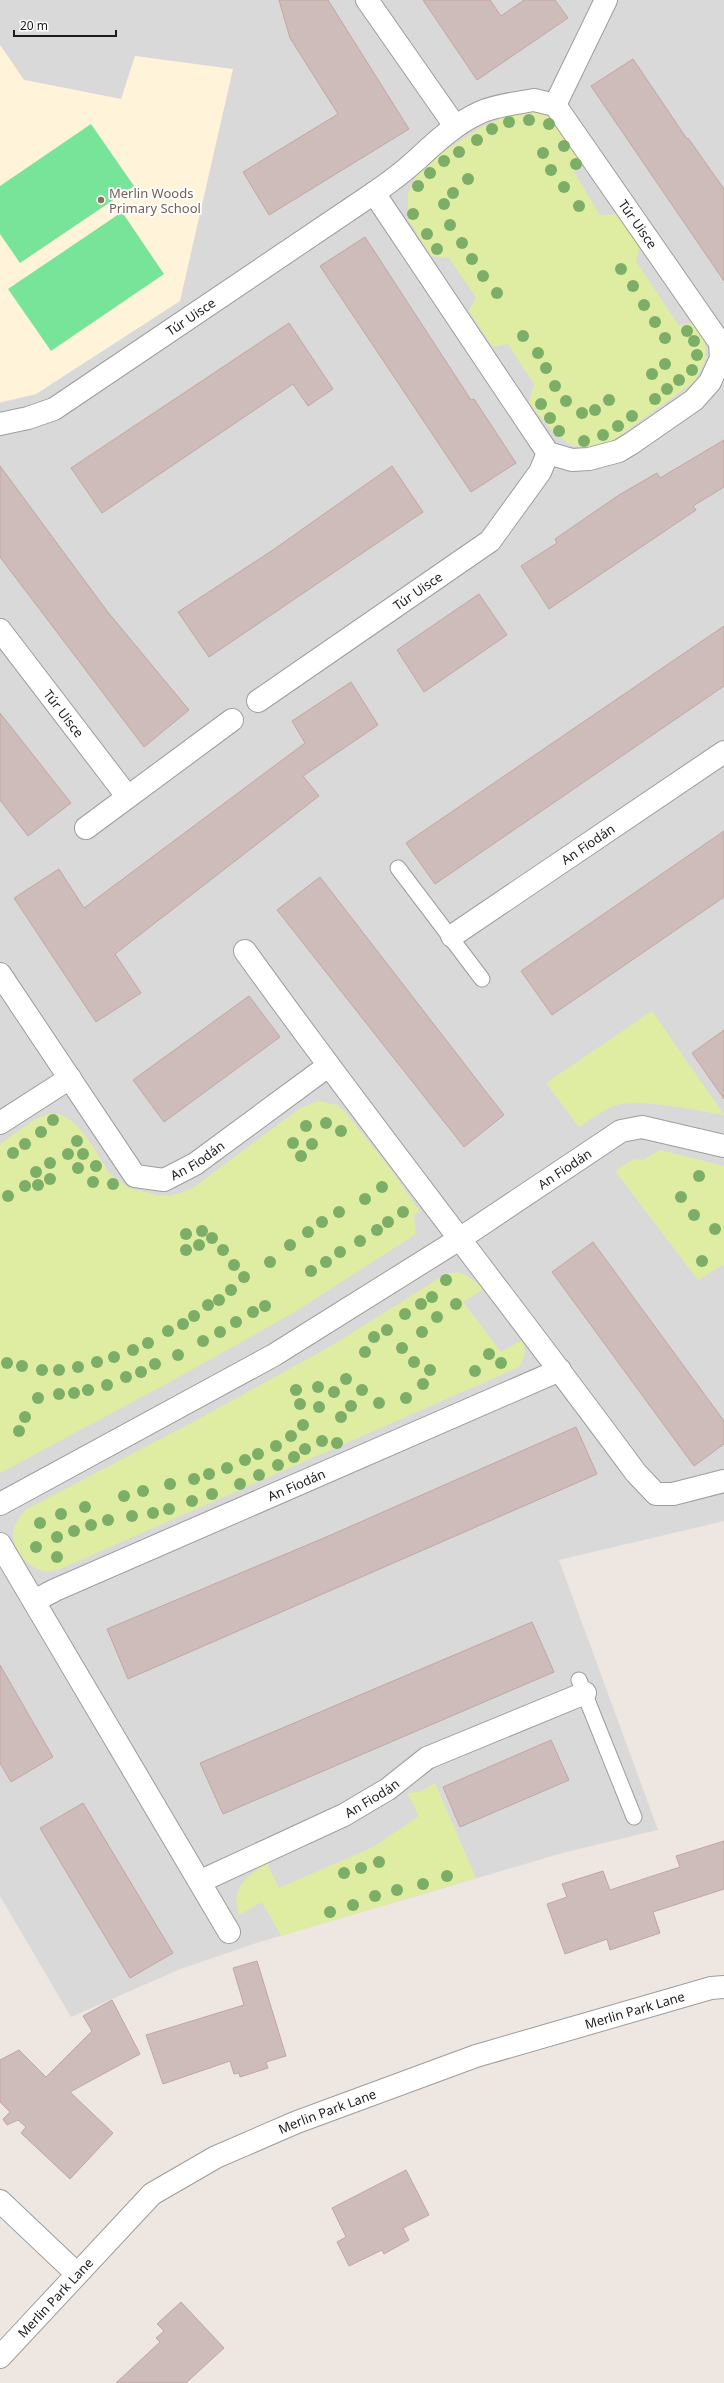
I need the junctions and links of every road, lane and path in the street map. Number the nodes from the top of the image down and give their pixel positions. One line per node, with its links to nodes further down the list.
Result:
1 (367, 0): 4 (street)
2 (606, 0): 3 (street)
3 (555, 105): 4 (street, Túr Uisce); 6 (street, Túr Uisce)
4 (455, 126): 5 (street, Túr Uisce)
5 (374, 193): 7 (street, Túr Uisce); 8 (street)
6 (722, 343): 8 (street, Túr Uisce)
7 (0, 424)
8 (548, 453): 10 (street, Túr Uisce)
9 (0, 630): 13 (street, Túr Uisce)
10 (258, 701)
11 (232, 720): 13 (street)
12 (724, 752): 16 (street, An Fiodán)
13 (127, 796): 14 (street)
14 (86, 828)
15 (398, 868): 16 (lane)
16 (452, 936): 19 (lane)
17 (245, 951): 20 (street)
18 (0, 974): 21 (street, An Fiodán)
19 (482, 979)
20 (328, 1066): 21 (street, An Fiodán); 24 (street)
21 (70, 1078): 22 (street)
22 (0, 1123)
23 (724, 1146): 24 (street, An Fiodán)
24 (461, 1238): 25 (street); 27 (street, An Fiodán)
25 (560, 1370): 26 (street); 29 (street, An Fiodán)
26 (724, 1481)
27 (0, 1504)
28 (0, 1544): 29 (street)
29 (34, 1601): 32 (street)
30 (582, 1687): 31 (lane, An Fiodán); 32 (street, An Fiodán)
31 (634, 1817)
32 (201, 1881): 33 (street)
33 (229, 1932)
34 (724, 1987): 36 (street, Merlin Park Lane)
35 (0, 2201): 36 (street)
36 (77, 2274): 37 (street, Merlin Park Lane)
37 (0, 2357)

